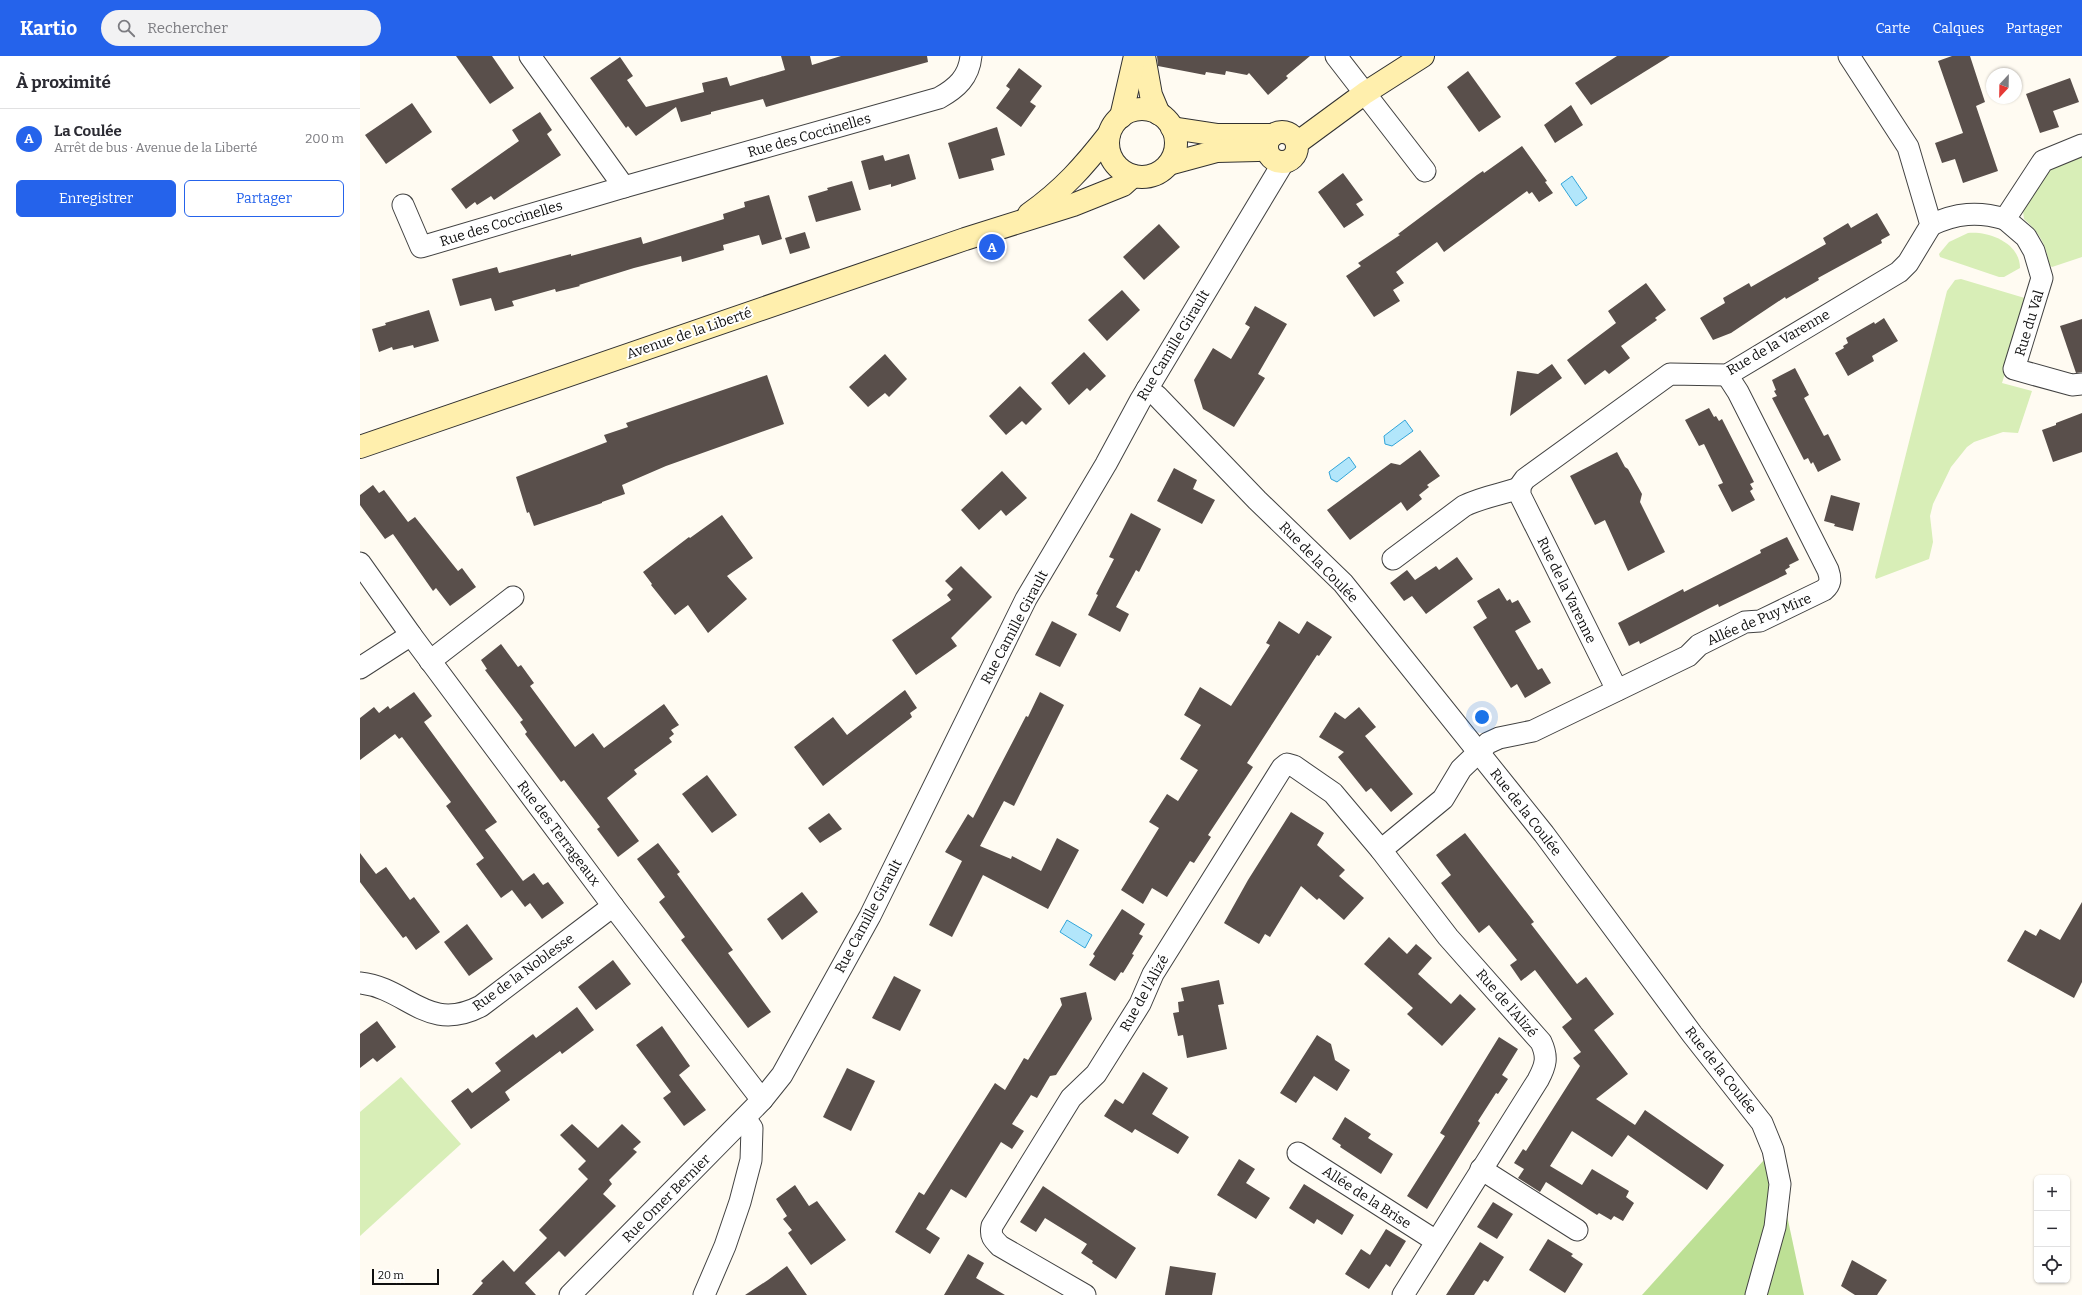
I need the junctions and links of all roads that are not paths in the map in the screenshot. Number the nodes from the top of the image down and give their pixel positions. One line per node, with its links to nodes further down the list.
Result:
1 (530, 56): 16 (street)
2 (971, 56): 16 (street, Rue des Coccinelles)
3 (1135, 56): 10 (street, Avenue de la Liberté)
4 (1144, 56): 9 (street)
5 (1336, 56): 8 (street)
6 (1423, 56): 8 (street, Rue Camille Girault)
7 (1849, 56): 20 (street)
8 (1364, 93): 12 (street, Rue Camille Girault); 14 (street)
9 (1165, 121): 10 (street); 12 (street); 13 (street)
10 (1115, 125): 15 (street, Avenue de la Liberté); 19 (street, Avenue de la Liberté)
11 (2082, 145): 18 (street)
12 (1274, 149): 13 (street); 23 (street, Rue Camille Girault)
13 (1169, 164): 15 (street)
14 (1425, 171)
15 (1133, 176): 19 (street, Avenue de la Liberté)
16 (624, 187): 17 (street, Rue des Coccinelles)
17 (403, 206)
18 (2005, 219): 20 (street, Rue du Val); 22 (street, Rue du Val)
19 (1018, 221): 24 (street, Avenue de la Liberté)
20 (1931, 225): 21 (street, Rue de la Varenne)
21 (1726, 375): 25 (street, Rue de la Varenne); 32 (street, Allée de Puy Mire)
22 (2082, 384)
23 (1148, 389): 33 (street, Rue de la Coulée); 37 (street, Rue Camille Girault)
24 (360, 446)
25 (1520, 488): 26 (street); 32 (street, Rue de la Varenne)
26 (1393, 559)
27 (360, 563): 29 (street, Rue des Terrageaux)
28 (513, 597): 30 (street)
29 (411, 635): 30 (street, Rue des Terrageaux); 31 (street)
30 (430, 660): 35 (street, Rue des Terrageaux)
31 (360, 668)
32 (1617, 690): 33 (street, Allée de Puy Mire)
33 (1478, 751): 34 (street); 47 (street, Rue de la Coulée)
34 (1381, 850): 40 (street, Rue de l'Alizé); 45 (street, Rue de l'Alizé)
35 (612, 906): 36 (street, Rue de la Noblesse); 37 (street, Rue des Terrageaux)
36 (360, 983)
37 (762, 1100): 38 (street, Rue Omer Bernier)
38 (745, 1118): 43 (street, Rue Omer Bernier); 44 (street)
39 (1298, 1153): 42 (street, Allée de la Brise)
40 (1481, 1169): 41 (street); 42 (street, Rue de l'Alizé)
41 (1577, 1230)
42 (1436, 1241): 46 (street, Rue de l'Alizé)
43 (570, 1295)
44 (704, 1295)
45 (1085, 1295)
46 (1402, 1295)
47 (1756, 1295)

